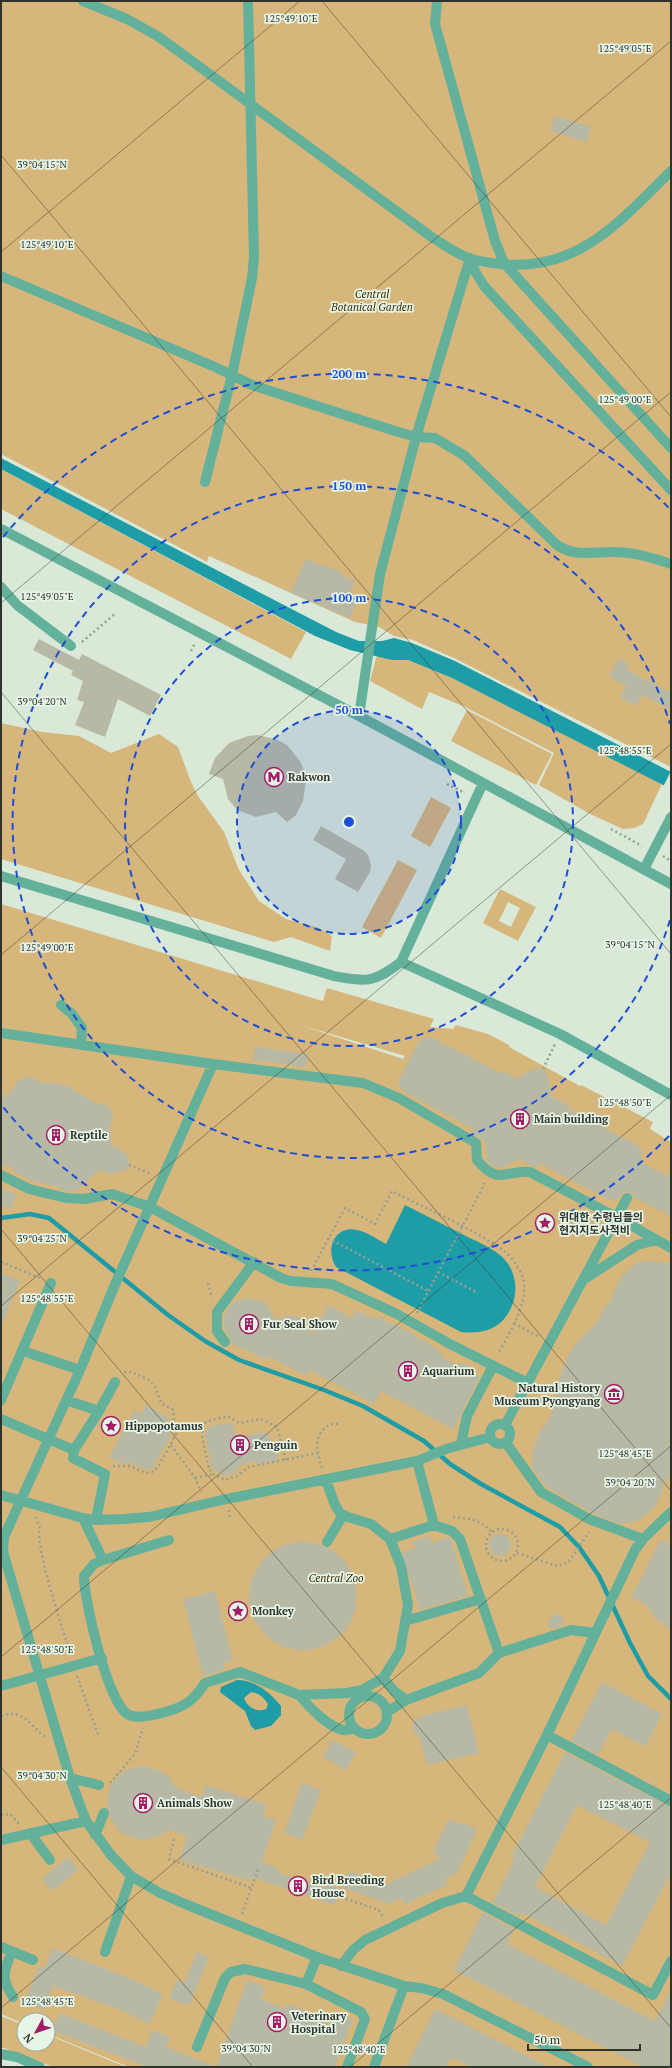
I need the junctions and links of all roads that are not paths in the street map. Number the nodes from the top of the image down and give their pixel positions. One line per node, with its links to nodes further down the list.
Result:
1 (83, 1): 4 (street)
2 (248, 1): 4 (street)
3 (437, 1): 7 (street)
4 (250, 105): 6 (street); 9 (street)
5 (671, 171): 7 (street)
6 (470, 258): 7 (street); 10 (street); 13 (street)
7 (504, 263): 11 (street)
8 (1, 276): 9 (street)
9 (232, 375): 10 (street); 12 (street)
10 (416, 437): 15 (street); 18 (street)
11 (671, 448)
12 (205, 482)
13 (671, 490)
14 (1, 529): 18 (street)
15 (671, 564)
16 (1, 586): 17 (street)
17 (71, 646)
18 (359, 716): 19 (street)
19 (483, 783): 21 (street); 24 (street)
20 (671, 817): 21 (street)
21 (644, 869): 23 (street)
22 (1, 876): 24 (street)
23 (671, 884)
24 (401, 962): 29 (street)
25 (61, 1005): 27 (street)
26 (1, 1033): 27 (street)
27 (81, 1045): 28 (street)
28 (213, 1064): 32 (street); 33 (street)
29 (671, 1094)
30 (1, 1175): 32 (street)
31 (627, 1198): 33 (street)
32 (150, 1207): 36 (street); 42 (street)
33 (616, 1217): 34 (street); 37 (street)
34 (656, 1240): 35 (street); 37 (street)
35 (671, 1248)
36 (254, 1262): 39 (street); 41 (street)
37 (584, 1279): 44 (street)
38 (51, 1283): 40 (street)
39 (225, 1342)
40 (23, 1352): 42 (street); 45 (street)
41 (493, 1366): 44 (street); 53 (street)
42 (80, 1370): 46 (street)
43 (116, 1382): 47 (street)
44 (528, 1383): 49 (street)
45 (1, 1400)
46 (66, 1400): 47 (street); 51 (street)
47 (98, 1411): 54 (street)
48 (1, 1419): 51 (street)
49 (505, 1425): 50 (street); 52 (street)
50 (490, 1437): 52 (street); 53 (street)
51 (47, 1440): 54 (street); 58 (street)
52 (506, 1443): 65 (street)
53 (461, 1444): 55 (street)
54 (74, 1450): 62 (street)
55 (422, 1459): 56 (street); 63 (street)
56 (326, 1480): 60 (street); 62 (street)
57 (1, 1495): 58 (street)
58 (27, 1502): 61 (street); 74 (street)
59 (671, 1512): 65 (street)
60 (343, 1514): 64 (street); 67 (street)
61 (83, 1518): 62 (street); 68 (street)
62 (96, 1520)
63 (433, 1521): 64 (street); 69 (street)
64 (390, 1539): 70 (street)
65 (643, 1539): 71 (street)
66 (169, 1540): 68 (street)
67 (327, 1542)
68 (103, 1560): 73 (street)
69 (481, 1599): 70 (street); 72 (street)
70 (405, 1621): 75 (street)
71 (595, 1633): 72 (street); 82 (street)
72 (499, 1653): 79 (street)
73 (102, 1658): 74 (street); 78 (street)
74 (39, 1676): 76 (street); 83 (street)
75 (383, 1678): 77 (street); 79 (street)
76 (1, 1686)
77 (363, 1693): 78 (street); 80 (street); 81 (street)
78 (299, 1695): 81 (street)
79 (406, 1700): 80 (street)
80 (387, 1712): 81 (street)
81 (353, 1728)
82 (547, 1735): 85 (street); 93 (street)
83 (70, 1778): 84 (street); 87 (street)
84 (99, 1785)
85 (671, 1801)
86 (104, 1813): 89 (street)
87 (86, 1821): 88 (street); 89 (street)
88 (29, 1834): 90 (street); 91 (street)
89 (95, 1835): 92 (street)
90 (1, 1840)
91 (50, 1860)
92 (131, 1876): 96 (street); 97 (street)
93 (466, 1896): 99 (street); 100 (street)
94 (1, 1947): 95 (street)
95 (12, 1951): 98 (street); 103 (street)
96 (105, 1952)
97 (317, 1957): 100 (street); 101 (street)
98 (33, 1960)
99 (671, 1961)
100 (341, 1966): 102 (street)
101 (306, 1984): 104 (street); 107 (street)
102 (404, 1986): 108 (street); 109 (street)
103 (13, 1997)
104 (197, 2047)
105 (1, 2054): 106 (street)
106 (40, 2067)
107 (347, 2067)
108 (374, 2067)
109 (588, 2067)

